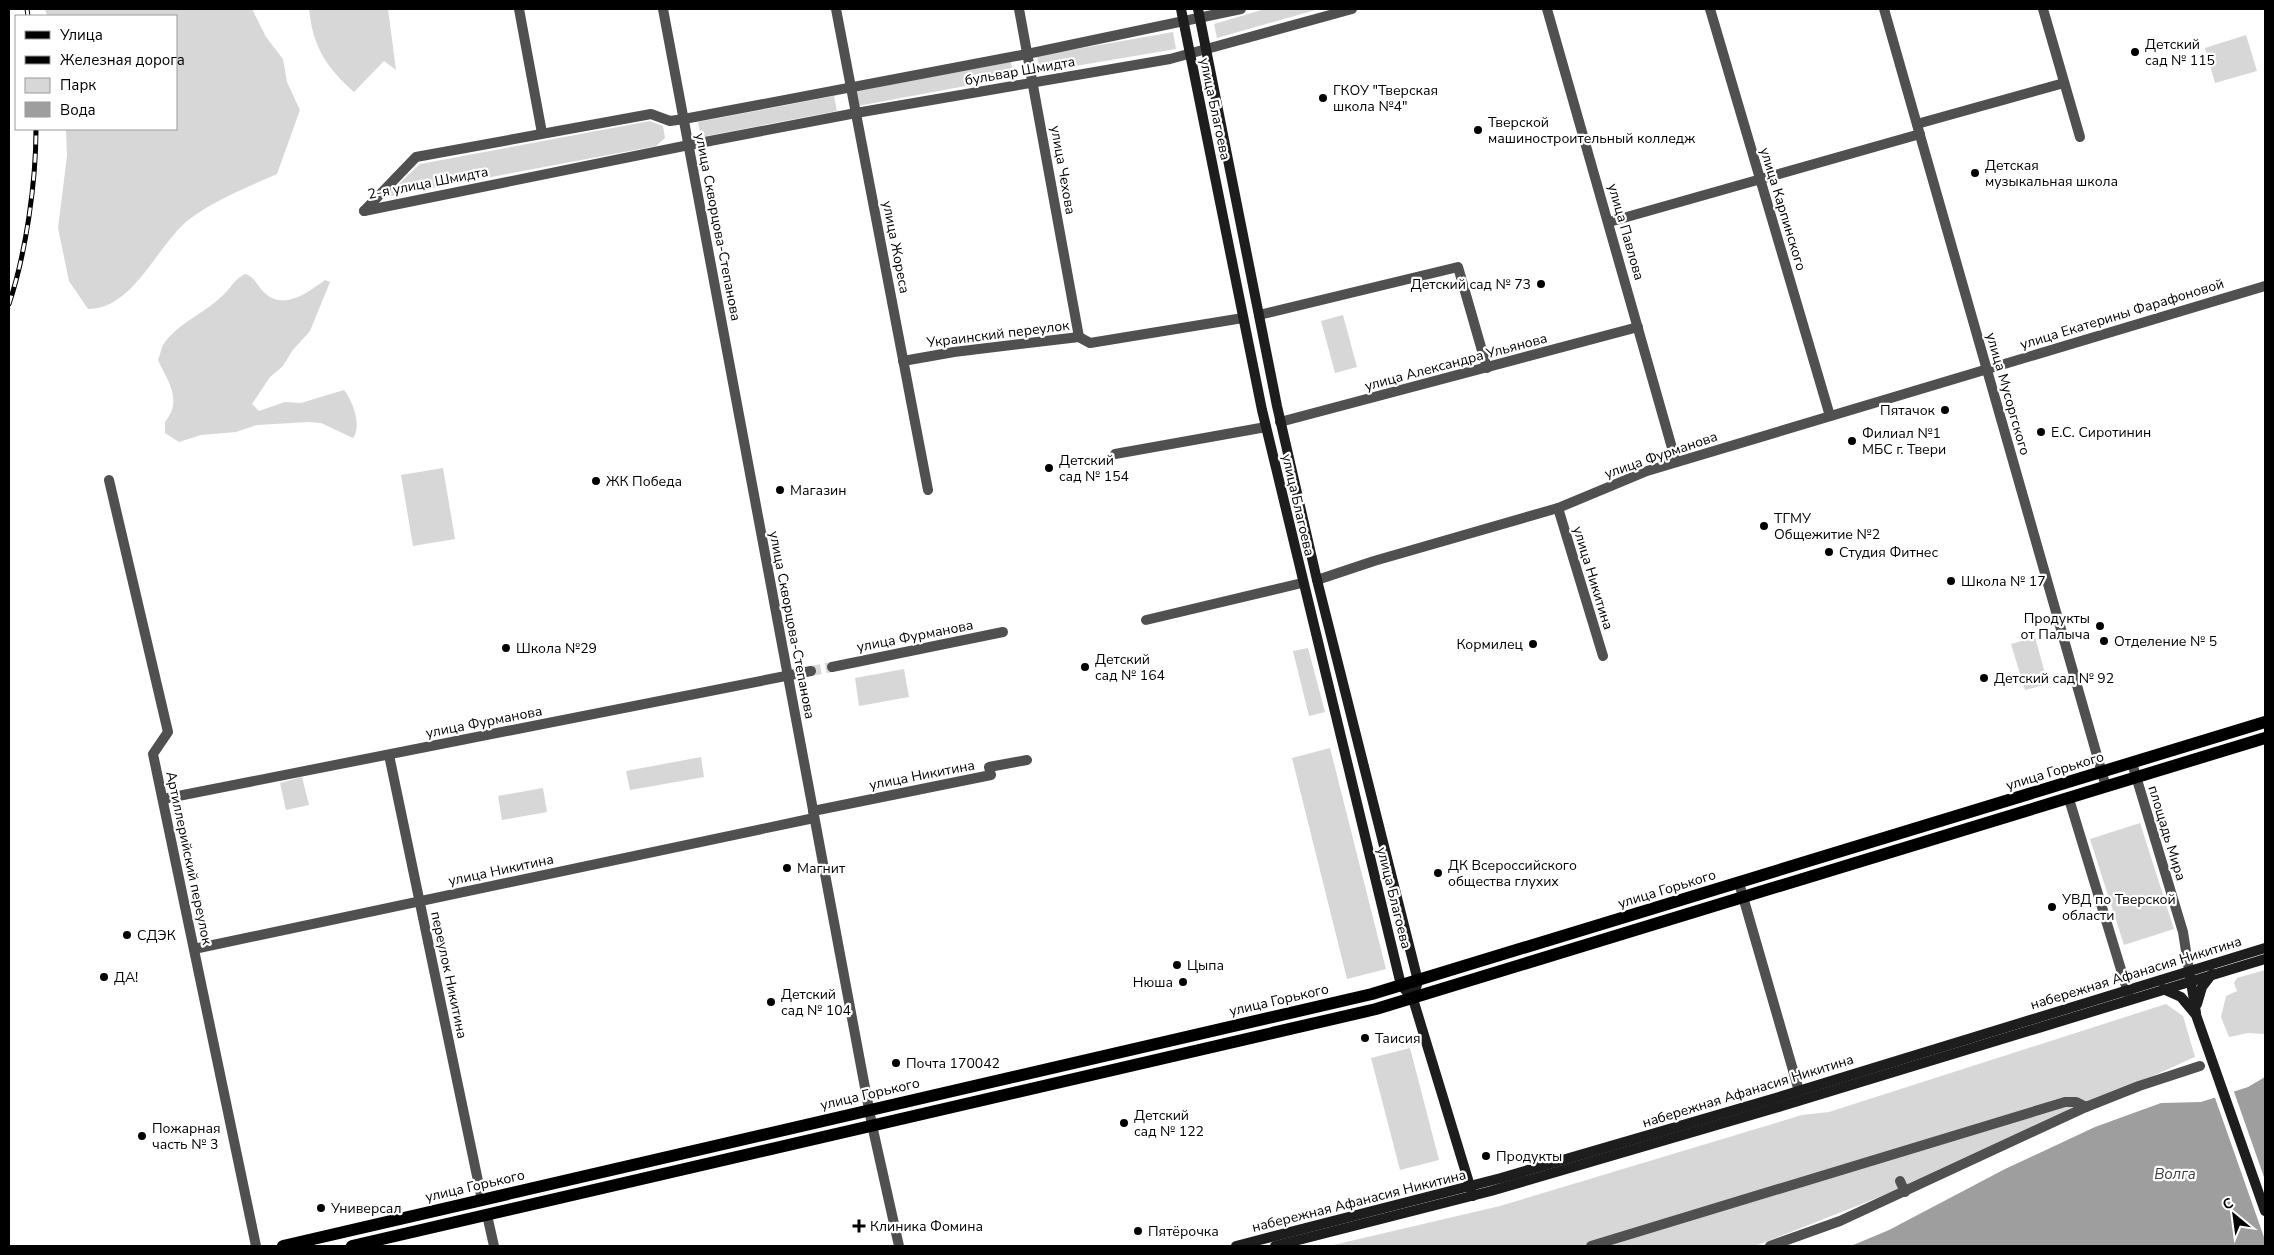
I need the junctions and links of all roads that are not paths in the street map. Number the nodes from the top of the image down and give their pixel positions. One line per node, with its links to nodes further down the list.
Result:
1 (519, 9): 23 (street)
2 (663, 9): 21 (street, улица Скворцова-Степанова)
3 (836, 9): 19 (street, улица Жореса)
4 (1019, 9): 15 (street, улица Чехова)
5 (1181, 9): 13 (main road, улица Благоева)
6 (1241, 9): 12 (street, бульвар Шмидта)
7 (1352, 9): 14 (street, бульвар Шмидта)
8 (1547, 9): 27 (street, улица Павлова)
9 (1710, 9): 26 (street, улица Карпинского)
10 (1884, 9): 22 (street, улица Мусоргского)
11 (2043, 9): 18 (street)
12 (1198, 14): 13 (street, бульвар Шмидта); 14 (main road, улица Благоева)
13 (1183, 21): 15 (street, бульвар Шмидта); 16 (main road, улица Благоева)
14 (1206, 50): 16 (street, бульвар Шмидта); 29 (main road, улица Благоева)
15 (1027, 54): 17 (street, улица Чехова); 19 (street, бульвар Шмидта)
16 (1189, 54): 17 (street, бульвар Шмидта); 30 (main road, улица Благоева)
17 (1033, 83): 20 (street, бульвар Шмидта); 32 (street, улица Чехова)
18 (2064, 83): 22 (street); 24 (street)
19 (851, 87): 20 (street, улица Жореса); 21 (street, бульвар Шмидта)
20 (856, 113): 25 (street, бульвар Шмидта); 33 (street, улица Жореса)
21 (684, 119): 23 (street, 2-я улица Шмидта); 25 (street, улица Скворцова-Степанова)
22 (1919, 129): 26 (street); 35 (street, улица Мусоргского)
23 (542, 133): 25 (street, 2-я улица Шмидта)
24 (2080, 137)
25 (689, 145): 53 (street, улица Скворцова-Степанова)
26 (1759, 180): 27 (street); 36 (street, улица Карпинского)
27 (1609, 222): 31 (street, улица Павлова)
28 (2265, 286): 35 (street, улица Екатерины Фарафоновой)
29 (1259, 316): 34 (street); 37 (main road, улица Благоева)
30 (1243, 318): 32 (street, Украинский переулок); 38 (main road, улица Благоева)
31 (1638, 327): 34 (street, улица Александра Ульянова); 40 (street, улица Павлова)
32 (1079, 337): 33 (street, Украинский переулок)
33 (903, 361): 42 (street, улица Жореса)
34 (1487, 368): 37 (street, улица Александра Ульянова)
35 (1987, 369): 36 (street, улица Фурманова); 59 (street, улица Мусоргского)
36 (1830, 416): 40 (street, улица Фурманова)
37 (1280, 422): 45 (main road, улица Благоева)
38 (1266, 427): 39 (street); 44 (main road, улица Благоева)
39 (1115, 454)
40 (1676, 462): 43 (street, улица Фурманова)
41 (109, 480): 62 (street, Артиллерийский переулок)
42 (928, 490)
43 (1558, 508): 45 (street, улица Фурманова); 50 (street, улица Никитина)
44 (1299, 571): 45 (main road); 46 (main road, улица Благоева)
45 (1317, 580): 47 (main road, улица Благоева)
46 (1302, 583): 47 (main road); 48 (street); 74 (main road, улица Благоева)
47 (1320, 594): 73 (main road, улица Благоева)
48 (1146, 620)
49 (1003, 632): 51 (street, улица Фурманова)
50 (1603, 656)
51 (832, 666)
52 (811, 671): 53 (street, улица Фурманова)
53 (788, 676): 56 (street, улица Фурманова); 64 (street, улица Скворцова-Степанова)
54 (2265, 722): 58 (main road, улица Горького)
55 (2265, 738): 60 (main road)
56 (389, 755): 62 (street, улица Фурманова); 67 (street, переулок Никитина)
57 (1027, 760): 64 (street, улица Никитина)
58 (2132, 763): 59 (main road, улица Горького); 60 (street, площадь Мира)
59 (2101, 772): 61 (street, улица Мусоргского); 65 (main road, улица Горького)
60 (2136, 778): 61 (main road); 72 (street, площадь Мира)
61 (2106, 787): 63 (main road)
62 (163, 799): 69 (street, Артиллерийский переулок)
63 (2069, 799): 66 (main road); 77 (street)
64 (814, 815): 67 (street, улица Никитина); 83 (street, улица Скворцова-Степанова)
65 (1739, 883): 66 (street); 73 (main road, улица Горького)
66 (1744, 898): 78 (main road); 81 (street)
67 (419, 902): 69 (street, улица Никитина); 88 (street, переулок Никитина)
68 (2265, 948): 72 (main road, набережная Афанасия Никитина)
69 (194, 949): 91 (street, Артиллерийский переулок)
70 (2265, 959): 71 (main road, набережная Афанасия Никитина)
71 (2212, 974): 72 (main road, набережная Афанасия Никитина); 79 (main road)
72 (2190, 975): 75 (main road, набережная Афанасия Никитина); 76 (main road, набережная Афанасия Никитина); 79 (main road)
73 (1418, 981): 74 (main road, улица Горького); 78 (main road, улица Благоева)
74 (1401, 986): 78 (main road, улица Благоева); 83 (main road, улица Горького)
75 (2140, 986): 76 (main road); 77 (main road, набережная Афанасия Никитина)
76 (2163, 989): 77 (main road, набережная Афанасия Никитина); 79 (main road)
77 (2128, 994): 81 (main road, набережная Афанасия Никитина); 86 (main road, набережная Афанасия Никитина)
78 (1413, 999): 84 (main road); 86 (main road, улица Благоева)
79 (2196, 1015): 89 (main road)
80 (2200, 1066): 82 (street)
81 (1799, 1091): 86 (main road, набережная Афанасия Никитина)
82 (2086, 1107): 87 (street); 98 (street)
83 (869, 1110): 84 (street, улица Скворцова-Степанова); 88 (main road, улица Горького)
84 (872, 1125): 90 (main road); 95 (street, улица Скворцова-Степанова)
85 (1900, 1181): 87 (street)
86 (1472, 1191): 96 (main road, набережная Афанасия Никитина); 97 (main road, набережная Афанасия Никитина)
87 (1904, 1192): 99 (street)
88 (482, 1200): 92 (main road, улица Горького)
89 (2265, 1210)
90 (487, 1215): 93 (main road); 94 (street)
91 (256, 1246)
92 (283, 1246)
93 (352, 1246)
94 (494, 1246)
95 (899, 1246)
96 (1236, 1246)
97 (1275, 1246)
98 (1591, 1246)
99 (1770, 1246)

